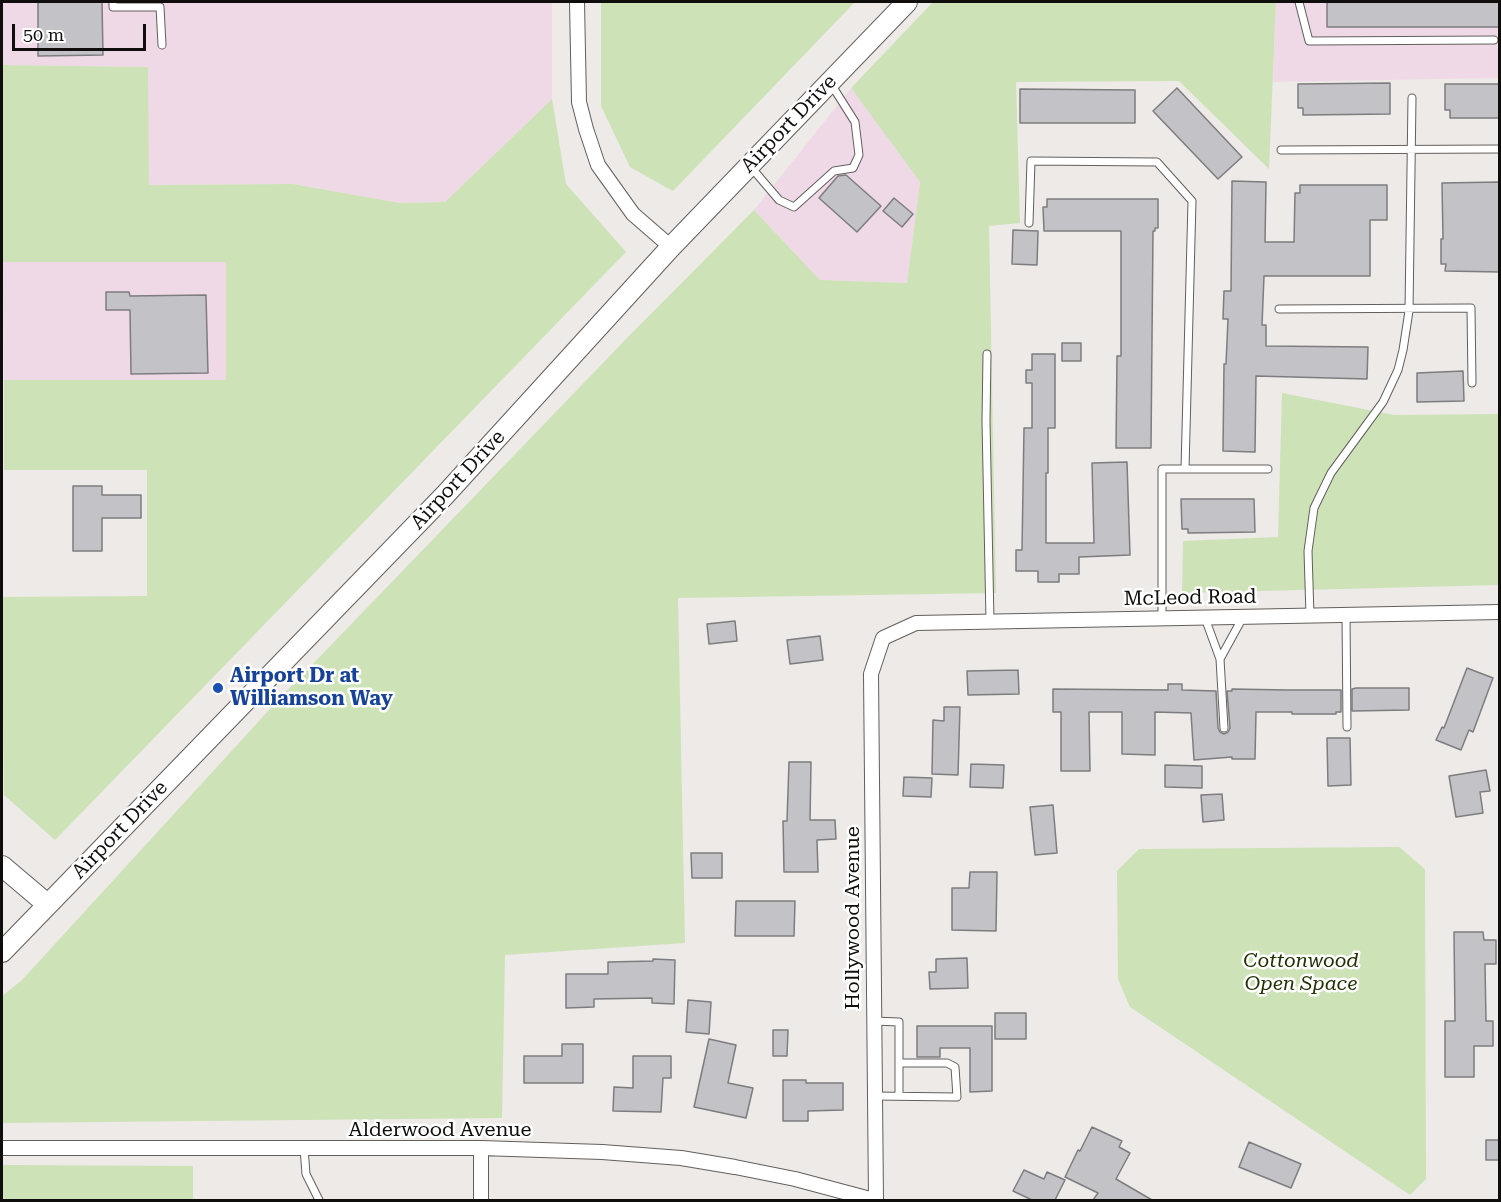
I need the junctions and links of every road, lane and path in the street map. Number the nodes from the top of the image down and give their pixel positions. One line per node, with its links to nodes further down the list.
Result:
1 (112, 2): 5 (lane)
2 (577, 2): 15 (street)
3 (907, 2): 8 (main road, Airport Drive)
4 (1299, 2): 6 (lane)
5 (160, 4): 7 (lane)
6 (1494, 40)
7 (162, 45)
8 (830, 82): 13 (main road, Airport Drive); 13 (lane)
9 (1412, 98): 10 (lane)
10 (1411, 149): 11 (lane); 12 (lane); 17 (lane)
11 (1500, 149)
12 (1281, 150)
13 (750, 165): 15 (main road, Airport Drive)
14 (1029, 223): 20 (lane)
15 (671, 247): 34 (main road, Airport Drive)
16 (1279, 309): 17 (lane)
17 (1409, 309): 19 (lane); 24 (lane)
18 (987, 354): 28 (lane)
19 (1472, 383)
20 (1185, 469): 21 (lane); 26 (lane)
21 (1268, 469)
22 (1500, 612): 23 (street, McLeod Road)
23 (1346, 615): 24 (street, McLeod Road); 31 (lane)
24 (1310, 616): 25 (street, McLeod Road)
25 (1243, 617): 27 (street, McLeod Road); 30 (lane)
26 (1162, 618): 27 (street, McLeod Road); 28 (street, McLeod Road)
27 (1205, 618): 30 (lane)
28 (990, 621): 29 (street, McLeod Road)
29 (884, 638): 36 (street, Hollywood Avenue)
30 (1220, 659): 32 (lane)
31 (1347, 727)
32 (1224, 728)
33 (2, 866): 34 (main road)
34 (47, 904): 35 (main road, Airport Drive)
35 (2, 952)
36 (873, 1021): 37 (lane); 38 (street, Hollywood Avenue)
37 (899, 1063): 39 (lane); 39 (lane)
38 (874, 1096): 39 (lane); 45 (street, Hollywood Avenue)
39 (899, 1096)
40 (2, 1148): 41 (street, Alderwood Avenue)
41 (303, 1148): 42 (street, Alderwood Avenue); 43 (lane)
42 (481, 1148): 44 (street); 45 (street, Alderwood Avenue)
43 (319, 1200)
44 (481, 1200)
45 (875, 1200)

